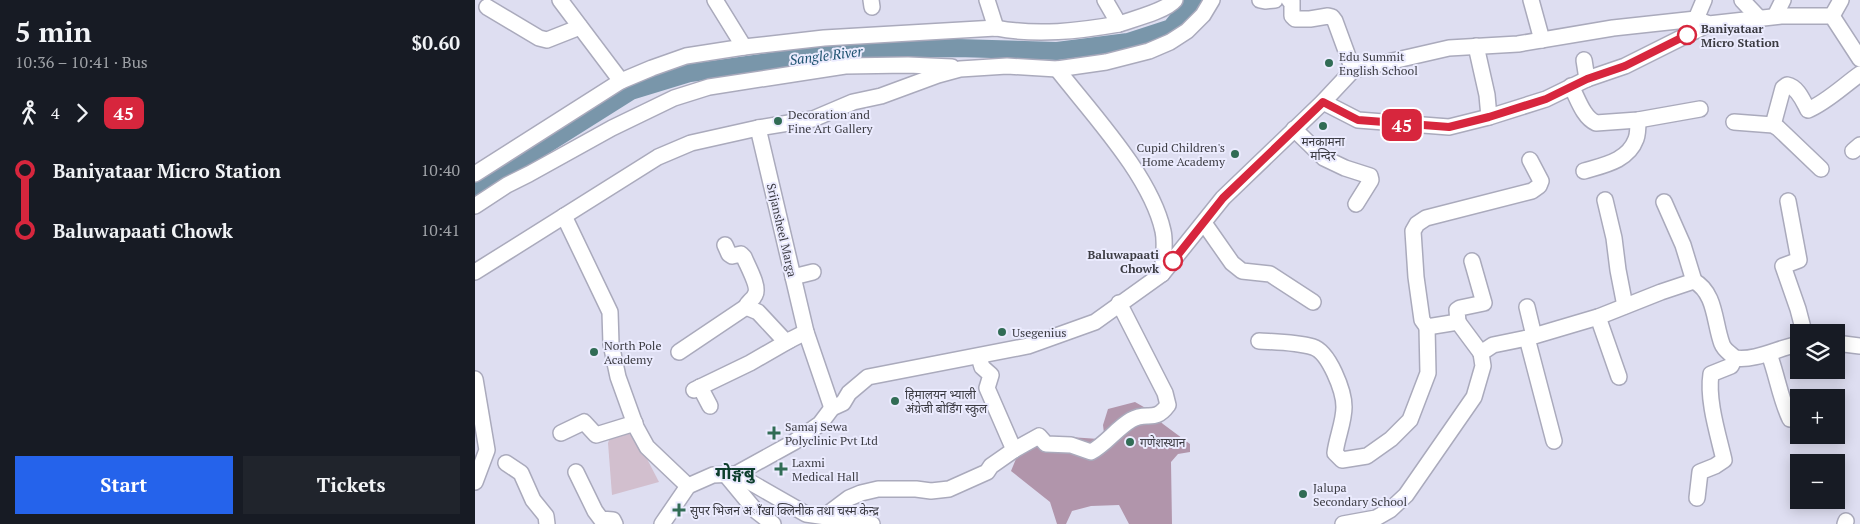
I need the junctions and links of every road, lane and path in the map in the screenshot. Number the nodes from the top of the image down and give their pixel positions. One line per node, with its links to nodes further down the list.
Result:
1 (560, 0): 21 (street)
2 (715, 0): 25 (street)
3 (987, 0): 22 (street)
4 (1105, 0): 20 (street)
5 (1175, 0): 20 (street)
6 (1212, 0): 29 (street)
7 (1260, 0): 8 (street)
8 (1275, 0)
9 (1289, 0): 30 (street)
10 (1531, 0): 23 (street)
11 (1704, 0): 19 (street)
12 (1742, 0): 18 (street)
13 (1783, 0): 16 (street)
14 (1841, 0): 17 (street)
15 (487, 7): 21 (street)
16 (1775, 16): 17 (street); 18 (street)
17 (1832, 16): 26 (street)
18 (1759, 18): 19 (street)
19 (1702, 21): 23 (street); 32 (street)
20 (1119, 24): 22 (street)
21 (580, 27): 33 (street)
22 (996, 28): 25 (street)
23 (1542, 40): 24 (street)
24 (1476, 46): 30 (street); 37 (street)
25 (744, 47): 33 (street)
26 (1860, 59)
27 (1584, 60): 32 (street)
28 (960, 69): 29 (street); 41 (street); 51 (street)
29 (1057, 69): 58 (street)
30 (1353, 70): 35 (street)
31 (1860, 74): 40 (street)
32 (1587, 79): 34 (street)
33 (621, 81): 46 (street)
34 (1571, 86): 37 (street); 38 (street)
35 (1323, 102): 37 (street); 42 (street)
36 (1701, 109): 38 (street)
37 (1489, 117)
38 (1638, 120): 45 (street)
39 (1734, 122): 40 (street)
40 (1773, 125): 44 (street)
41 (758, 128): 52 (street); 59 (street, Srijansheel Marga)
42 (1294, 129): 50 (street); 53 (street)
43 (1530, 160): 69 (street)
44 (1821, 169)
45 (1584, 171)
46 (475, 174)
47 (1605, 200): 63 (street)
48 (1788, 201): 68 (street)
49 (1664, 202): 60 (street)
50 (1356, 204)
51 (475, 206)
52 (564, 216): 56 (street); 87 (street)
53 (1204, 223): 58 (street); 61 (street)
54 (725, 244): 64 (street)
55 (1473, 261): 67 (street)
56 (475, 272)
57 (813, 272): 59 (street)
58 (1162, 274): 62 (street)
59 (793, 277): 70 (street, Srijansheel Marga)
60 (1694, 281): 63 (street); 81 (street)
61 (1313, 302)
62 (1119, 303): 80 (street); 90 (street)
63 (1625, 306): 66 (street)
64 (746, 307): 72 (street); 77 (street)
65 (1527, 307): 71 (street)
66 (1598, 317): 71 (street); 82 (street)
67 (1458, 322): 69 (street); 78 (street)
68 (1802, 324)
69 (1427, 326): 73 (street)
70 (806, 332): 72 (street); 85 (street, Srijansheel Marga)
71 (1531, 337): 78 (street); 89 (street)
72 (790, 340): 84 (street)
73 (1259, 341)
74 (1845, 344): 76 (street)
75 (1790, 346): 79 (street)
76 (1860, 346)
77 (679, 352)
78 (1481, 353): 103 (street)
79 (1769, 354): 81 (street); 86 (street)
80 (979, 357): 85 (street); 90 (street)
81 (1735, 358): 96 (street)
82 (1619, 377)
83 (475, 380): 94 (street)
84 (710, 406)
85 (833, 408): 93 (street)
86 (1790, 419)
87 (635, 423): 88 (street); 95 (street)
88 (561, 433)
89 (1554, 440)
90 (1014, 450): 97 (street)
91 (506, 463): 98 (street)
92 (577, 472): 99 (street)
93 (731, 475): 95 (street); 97 (street); 101 (street)
94 (475, 482)
95 (688, 486): 100 (street)
96 (1697, 498)
97 (825, 516): 102 (street)
98 (547, 524)
99 (615, 524)
100 (662, 524)
101 (773, 524)
102 (872, 524)
103 (1343, 524)

